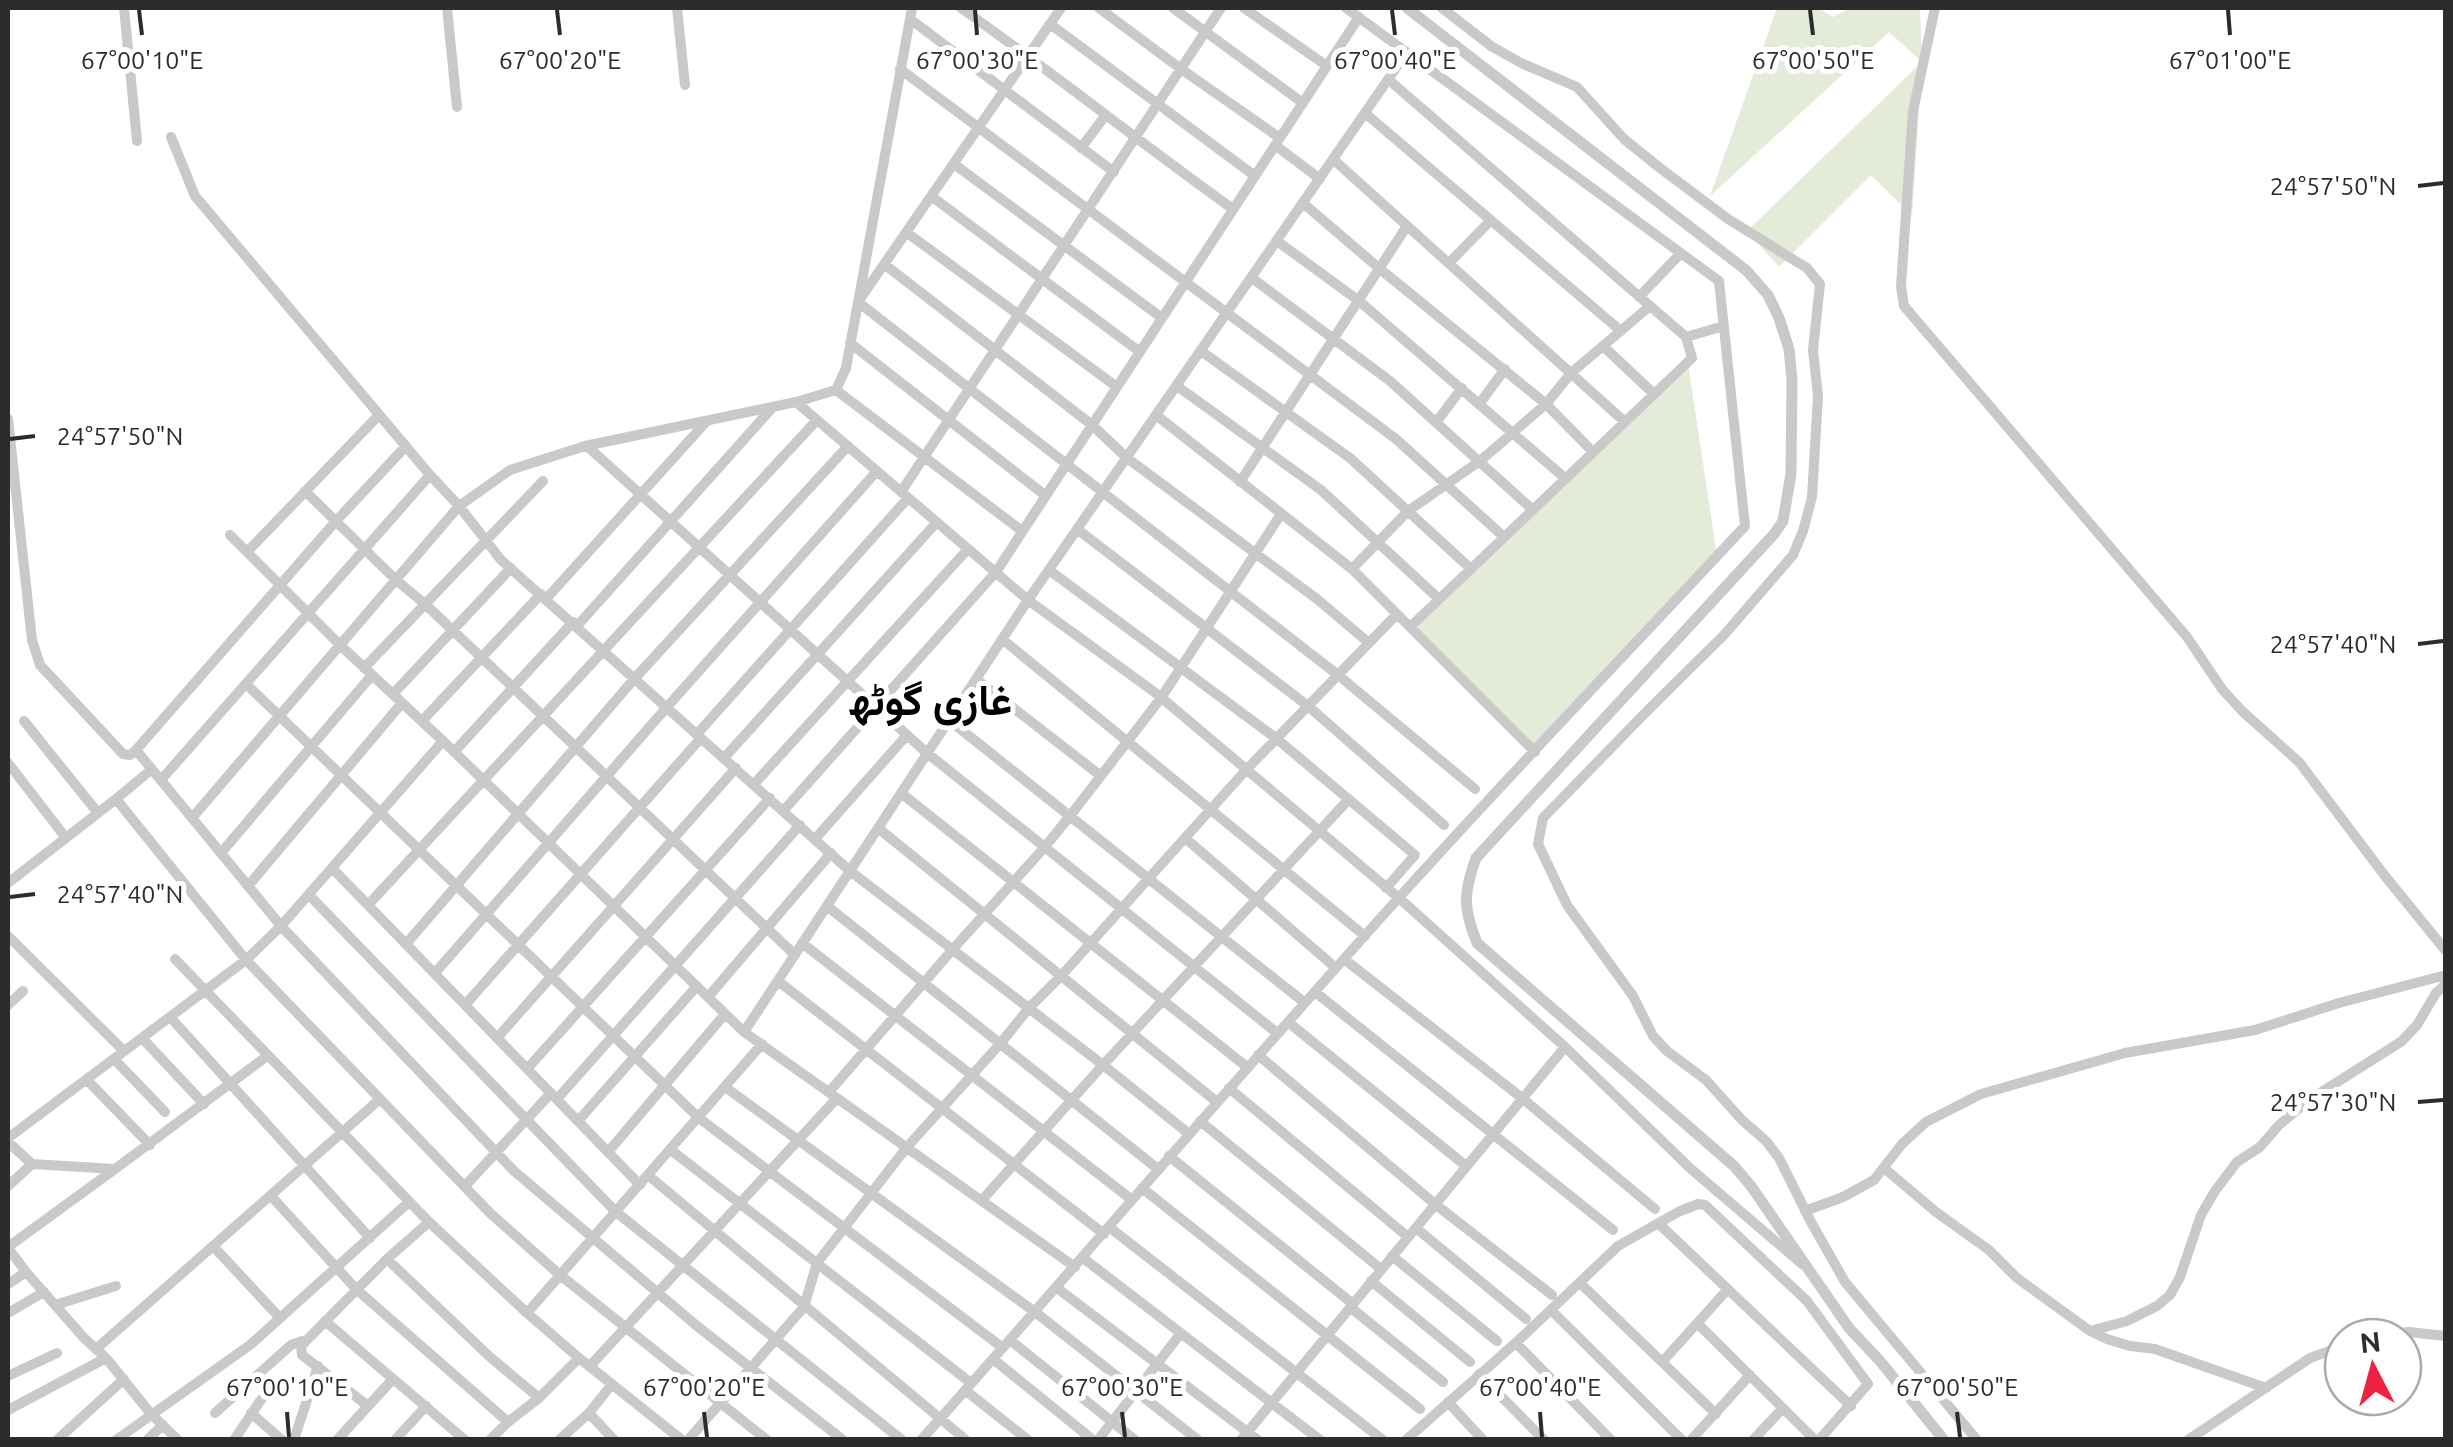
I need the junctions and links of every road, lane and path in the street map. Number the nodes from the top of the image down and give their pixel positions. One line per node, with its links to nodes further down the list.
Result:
1 (124, 8): 34 (street)
2 (448, 8): 28 (street)
3 (678, 8): 24 (street)
4 (961, 8): 19 (street)
5 (1061, 8): 16 (street)
6 (1099, 8): 22 (street)
7 (1173, 8): 17 (street)
8 (1221, 8): 17 (street)
9 (1244, 8): 20 (street)
10 (1346, 8): 15 (street)
11 (1407, 8): 379 (street)
12 (1442, 8): 359 (street)
13 (1935, 8): 261 (street)
14 (911, 13): 21 (street); 25 (street)
15 (1359, 17): 18 (street); 20 (street)
16 (1050, 24): 19 (street); 27 (street)
17 (1205, 33): 22 (street); 26 (street)
18 (1407, 52): 23 (street); 51 (street)
19 (1028, 56): 25 (street); 30 (street)
20 (1327, 66): 26 (street)
21 (900, 69): 31 (street); 60 (street)
22 (1181, 69): 27 (street); 35 (street)
23 (1389, 80): 29 (street); 58 (street)
24 (685, 84)
25 (1004, 90): 31 (street); 36 (street)
26 (1303, 102): 35 (street)
27 (1158, 104): 33 (street); 40 (street)
28 (457, 107)
29 (1366, 114): 37 (street); 46 (street)
30 (1105, 116): 33 (street); 36 (street)
31 (979, 128): 38 (street); 45 (street)
32 (171, 137): 88 (street)
33 (1136, 139): 39 (street); 44 (street)
34 (137, 141)
35 (1277, 142): 40 (street); 41 (street)
36 (1081, 148): 39 (street)
37 (1334, 160): 41 (street); 47 (street)
38 (954, 164): 42 (street); 50 (street)
39 (1114, 172): 45 (street)
40 (1254, 176): 44 (street)
41 (1320, 179): 43 (street)
42 (932, 196): 48 (street); 56 (street)
43 (1304, 203): 49 (street); 54 (street)
44 (1233, 209): 57 (street)
45 (1089, 210): 50 (street); 57 (street)
46 (1490, 220): 52 (street); 66 (street)
47 (1408, 226): 52 (street); 54 (street)
48 (906, 232): 53 (street); 63 (street)
49 (1277, 241): 55 (street); 59 (street)
50 (1064, 246): 56 (street); 64 (street)
51 (1681, 253): 58 (street); 65 (street)
52 (1449, 263): 75 (street)
53 (884, 264): 60 (street); 71 (street)
54 (1380, 269): 59 (street); 74 (street)
55 (1252, 278): 62 (street); 67 (street)
56 (1042, 279): 63 (street); 73 (street)
57 (1186, 282): 62 (street); 64 (street)
58 (1640, 297): 61 (street)
59 (1359, 301): 67 (street); 80 (street)
60 (858, 302): 69 (street); 79 (street)
61 (1650, 306): 66 (street); 68 (street)
62 (1227, 313): 72 (street); 76 (street)
63 (1018, 315): 71 (street); 78 (street)
64 (1162, 318): 73 (street)
65 (1724, 326): 68 (street); 190 (street)
66 (1621, 331): 70 (street)
67 (1334, 338): 76 (street); 94 (street)
68 (1686, 338): 82 (street)
69 (850, 343): 81 (street); 92 (street)
70 (1602, 346): 75 (street); 82 (street)
71 (995, 350): 79 (street); 96 (street)
72 (1201, 351): 77 (street); 87 (street)
73 (1140, 352): 78 (street)
74 (1505, 369): 84 (street); 85 (street)
75 (1571, 373): 85 (street); 95 (street)
76 (1310, 375): 87 (street); 112 (street)
77 (1177, 386): 89 (street); 101 (street)
78 (1117, 387): 96 (street)
79 (970, 388): 92 (street); 106 (street)
80 (1462, 388): 84 (street); 94 (street)
81 (836, 390): 83 (street); 103 (street)
82 (1654, 394): 95 (street)
83 (796, 402): 86 (street); 91 (street)
84 (1480, 402): 97 (street)
85 (1546, 404): 97 (street); 102 (street)
86 (774, 407): 93 (street); 123 (street)
87 (1286, 412): 101 (street); 120 (street)
88 (380, 415): 98 (street); 113 (street)
89 (1156, 415): 104 (street); 111 (street)
90 (8, 418): 188 (street)
91 (817, 420): 100 (street); 131 (street)
92 (949, 420): 103 (street); 117 (street)
93 (708, 421): 99 (street); 115 (street)
94 (1437, 421): 105 (street)
95 (1625, 422): 102 (street)
96 (1092, 425): 104 (street); 106 (street)
97 (1513, 433): 105 (street); 109 (street)
98 (406, 446): 108 (street); 122 (street)
99 (587, 446): 115 (street); 118 (street)
100 (848, 446): 107 (street); 141 (street)
101 (1262, 448): 111 (street); 130 (street)
102 (1593, 452): 109 (street)
103 (924, 457): 116 (street); 126 (street)
104 (1127, 458): 114 (street); 135 (street)
105 (1480, 461): 112 (street); 119 (street)
106 (1067, 463): 114 (street); 117 (street)
107 (877, 471): 116 (street); 148 (street)
108 (430, 474): 118 (street); 132 (street)
109 (1566, 478): 119 (street)
110 (542, 481): 129 (street)
111 (1240, 482): 121 (street)
112 (1446, 486): 120 (street); 128 (street)
113 (305, 491): 122 (street); 134 (street)
114 (1102, 493): 125 (street); 144 (street)
115 (641, 494): 123 (street); 145 (street)
116 (905, 494): 124 (street); 156 (street)
117 (1046, 496): 126 (street)
118 (459, 506): 129 (street); 142 (street)
119 (1533, 510): 128 (street)
120 (1408, 511): 130 (street); 138 (street)
121 (1281, 514): 135 (street); 137 (street)
122 (336, 521): 132 (street); 143 (street)
123 (671, 522): 131 (street); 152 (street)
124 (937, 522): 133 (street); 161 (street)
125 (1077, 529): 139 (street); 153 (street)
126 (1022, 532): 140 (street)
127 (230, 535): 134 (street)
128 (1504, 537): 138 (street)
129 (486, 540): 136 (street); 149 (street)
130 (1378, 541): 137 (street); 146 (street)
131 (700, 547): 141 (street); 160 (street)
132 (364, 549): 142 (street); 150 (street)
133 (968, 549): 140 (street); 168 (street)
134 (247, 552): 143 (street)
135 (1256, 552): 144 (street); 158 (street)
136 (511, 568): 145 (street); 155 (street)
137 (1352, 568): 151 (street)
138 (1471, 569): 146 (street)
139 (1049, 570): 147 (street); 163 (street)
140 (996, 572): 147 (street); 175 (street)
141 (730, 574): 148 (street); 166 (street)
142 (396, 580): 149 (street); 159 (street)
143 (280, 586): 150 (street); 188 (street)
144 (1230, 592): 153 (street); 165 (street)
145 (544, 597): 152 (street); 162 (street)
146 (1440, 599): 154 (street)
147 (1028, 600): 157 (street); 171 (street)
148 (760, 602): 156 (street); 174 (street)
149 (425, 604): 155 (street); 164 (street)
150 (308, 613): 159 (street); 169 (street)
151 (1397, 614): 154 (street); 158 (street)
152 (575, 624): 160 (street); 170 (street)
153 (1207, 628): 163 (street); 173 (street)
154 (1410, 628): 190 (street)
155 (453, 630): 162 (street); 172 (street)
156 (790, 630): 161 (street); 181 (street)
157 (1002, 639): 167 (street); 185 (street)
158 (1369, 642): 165 (street)
159 (340, 645): 164 (street); 176 (street)
160 (604, 651): 166 (street); 177 (street)
161 (818, 654): 168 (street); 192 (street)
162 (482, 657): 170 (street); 179 (street)
163 (1181, 668): 171 (street); 183 (street)
164 (368, 671): 172 (street); 186 (street)
165 (1338, 675): 173 (street); 203 (street)
166 (634, 678): 174 (street); 187 (street)
167 (976, 679): 178 (street); 199 (street)
168 (847, 681): 175 (street); 202 (street)
169 (246, 684): 176 (street); 200 (street)
170 (513, 687): 177 (street); 189 (street)
171 (1162, 698): 185 (street); 196 (street)
172 (398, 699): 179 (street); 197 (street)
173 (1308, 706): 183 (street); 217 (street)
174 (666, 707): 181 (street); 198 (street)
175 (876, 707): 182 (street); 209 (street)
176 (279, 716): 186 (street); 215 (street)
177 (544, 716): 187 (street); 201 (street)
178 (949, 720): 191 (street); 214 (street)
179 (422, 721): 184 (street)
180 (24, 722): 211 (street)
181 (699, 736): 192 (street); 208 (street)
182 (907, 736): 191 (street); 221 (street)
183 (1277, 738): 196 (street); 207 (street)
184 (443, 741): 189 (street); 212 (street)
185 (1128, 742): 199 (street); 210 (street)
186 (311, 746): 197 (street); 227 (street)
187 (576, 746): 198 (street); 213 (street)
188 (136, 750): 195 (street)
189 (454, 752): 201 (street)
190 (1535, 752): 242 (street)
191 (927, 754): 204 (street); 225 (street)
192 (724, 758): 194 (street)
193 (8, 763): 220 (street)
194 (736, 768): 202 (street); 223 (street)
195 (152, 769): 200 (street); 206 (street)
196 (1246, 770): 210 (street); 219 (street)
197 (342, 775): 212 (street); 238 (street)
198 (606, 776): 208 (street); 224 (street)
199 (1100, 776): 214 (street)
200 (161, 780): 215 (street)
201 (484, 780): 213 (street); 226 (street)
202 (754, 784): 205 (street)
203 (1475, 789)
204 (901, 793): 218 (street); 236 (street)
205 (770, 798): 209 (street); 231 (street)
206 (116, 799): 211 (street); 264 (street)
207 (1349, 799): 219 (street); 239 (street)
208 (640, 807): 223 (street); 233 (street)
209 (784, 810): 216 (street)
210 (1211, 810): 222 (street); 230 (street)
211 (98, 813): 220 (street)
212 (380, 813): 226 (street); 229 (street)
213 (518, 813): 224 (street); 237 (street)
214 (1070, 816): 225 (street); 234 (street)
215 (192, 818): 227 (street)
216 (800, 825): 221 (street); 241 (street)
217 (1444, 825)
218 (878, 828): 232 (street); 249 (street)
219 (1319, 831): 230 (street); 239 (street)
220 (66, 838): 235 (street)
221 (815, 838): 228 (street)
222 (1185, 838): 234 (street); 243 (street)
223 (673, 839): 231 (street); 245 (street)
224 (548, 843): 233 (street); 248 (street)
225 (1044, 848): 236 (street); 247 (street)
226 (419, 850): 237 (street); 244 (street)
227 (221, 853): 238 (street)
228 (831, 853): 232 (street); 251 (street)
229 (332, 868): 240 (street); 244 (street)
230 (1284, 869): 243 (street); 253 (street)
231 (706, 870): 241 (street); 254 (street)
232 (850, 870): 246 (street); 260 (street)
233 (580, 874): 245 (street); 259 (street)
234 (1149, 878): 247 (street); 255 (street)
235 (8, 883)
236 (1014, 883): 249 (street); 257 (street)
237 (456, 885): 248 (street); 258 (street)
238 (248, 886): 250 (street)
239 (1386, 888): 242 (street)
240 (308, 895): 250 (street); 324 (street)
241 (735, 898): 251 (street); 266 (street)
242 (1399, 898): 253 (street); 298 (street)
243 (1256, 900): 255 (street); 265 (street)
244 (368, 905): 258 (street)
245 (614, 906): 254 (street); 271 (street)
246 (826, 906): 256 (street); 273 (street)
247 (1121, 909): 257 (street); 267 (street)
248 (486, 914): 259 (street); 268 (street)
249 (986, 915): 260 (street); 269 (street)
250 (281, 926): 264 (street); 336 (street)
251 (767, 928): 262 (street); 279 (street)
252 (8, 936): 300 (street)
253 (1365, 936): 265 (street)
254 (646, 937): 266 (street); 284 (street)
255 (1222, 937): 267 (street); 281 (street)
256 (802, 943): 262 (street); 287 (street)
257 (1090, 943): 269 (street); 280 (street)
258 (406, 944): 268 (street)
259 (518, 944): 271 (street); 282 (street)
260 (952, 949): 273 (street); 285 (street)
261 (2446, 950)
262 (795, 954): 272 (street)
263 (175, 959): 277 (street)
264 (246, 960): 277 (street); 316 (street)
265 (1340, 964): 278 (street); 315 (street)
266 (676, 966): 275 (street); 293 (street)
267 (1194, 968): 280 (street); 292 (street)
268 (435, 974): 282 (street)
269 (1061, 976): 285 (street); 291 (street)
270 (2446, 976): 344 (street)
271 (552, 977): 284 (street); 295 (street)
272 (778, 980): 290 (street); 299 (street)
273 (925, 984): 287 (street); 297 (street)
274 (2446, 984): 404 (street)
275 (697, 986): 279 (street); 303 (street)
276 (23, 991): 283 (street)
277 (204, 991): 288 (street); 302 (street)
278 (1315, 992): 281 (street); 330 (street)
279 (708, 997): 286 (street)
280 (1164, 1001): 291 (street); 305 (street)
281 (1305, 1003): 289 (street)
282 (465, 1004): 295 (street)
283 (8, 1005)
284 (583, 1007): 293 (street); 306 (street)
285 (1029, 1008): 297 (street); 304 (street)
286 (726, 1014): 290 (street); 310 (street)
287 (896, 1016): 299 (street); 307 (street)
288 (170, 1017): 294 (street); 309 (street)
289 (1288, 1022): 292 (street); 342 (street)
290 (744, 1032): 296 (street)
291 (1134, 1034): 304 (street); 318 (street)
292 (1277, 1034): 301 (street)
293 (613, 1036): 303 (street); 314 (street)
294 (142, 1038): 300 (street); 319 (street)
295 (498, 1038): 306 (street)
296 (762, 1044): 311 (street); 313 (street)
297 (1000, 1044): 307 (street); 317 (street)
298 (1565, 1047): 315 (street); 379 (street)
299 (866, 1050): 313 (street); 320 (street)
300 (119, 1055): 308 (street); 321 (street)
301 (1258, 1055): 305 (street); 357 (street)
302 (267, 1056): 309 (street); 328 (street)
303 (635, 1056): 310 (street); 325 (street)
304 (1103, 1064): 317 (street); 329 (street)
305 (1247, 1068): 312 (street)
306 (527, 1069): 314 (street)
307 (972, 1075): 320 (street); 327 (street)
308 (84, 1081): 331 (street); 333 (street)
309 (230, 1084): 319 (street); 341 (street)
310 (665, 1086): 323 (street); 337 (street)
311 (725, 1087): 323 (street); 332 (street)
312 (1229, 1088): 318 (street); 367 (street)
313 (833, 1095): 332 (street); 334 (street)
314 (554, 1096): 324 (street); 325 (street)
315 (1522, 1098): 330 (street); 358 (street)
316 (380, 1099): 328 (street); 349 (street)
317 (1072, 1101): 327 (street); 345 (street)
318 (1217, 1102): 326 (street)
319 (204, 1104): 333 (street)
320 (942, 1108): 334 (street); 340 (street)
321 (165, 1112)
322 (8, 1118): 331 (street)
323 (698, 1118): 335 (street); 346 (street)
324 (526, 1120): 336 (street); 360 (street)
325 (578, 1121): 337 (street)
326 (1200, 1121): 329 (street); 378 (street)
327 (1044, 1132): 340 (street); 354 (street)
328 (342, 1133): 341 (street); 355 (street)
329 (1188, 1134): 338 (street)
330 (1493, 1134): 342 (street); 366 (street)
331 (10, 1137): 339 (street)
332 (798, 1140): 346 (street); 351 (street)
333 (150, 1145): 343 (street)
334 (907, 1148): 351 (street); 353 (street)
335 (671, 1150): 347 (street); 356 (street)
336 (496, 1152): 349 (street); 369 (street)
337 (608, 1152): 347 (street)
338 (1169, 1156): 345 (street); 393 (street)
339 (32, 1164): 343 (street); 348 (street)
340 (1014, 1164): 353 (street); 365 (street)
341 (304, 1166): 352 (street); 368 (street)
342 (1466, 1166): 357 (street)
343 (115, 1168): 371 (street)
344 (1884, 1168): 359 (street); 404 (street)
345 (1158, 1169): 350 (street)
346 (769, 1171): 356 (street); 363 (street)
347 (645, 1180): 360 (street); 364 (street)
348 (8, 1186)
349 (464, 1186): 381 (street)
350 (1142, 1188): 354 (street); 406 (street)
351 (872, 1193): 363 (street); 396 (street)
352 (270, 1196): 370 (street); 377 (street)
353 (982, 1200): 374 (street)
354 (1132, 1200): 365 (street)
355 (409, 1202): 361 (street); 368 (street)
356 (739, 1203): 364 (street); 375 (street)
357 (1435, 1204): 367 (street); 391 (street)
358 (1654, 1208)
359 (1805, 1211): 491 (street)
360 (616, 1212): 369 (street); 376 (street)
361 (429, 1222): 373 (street); 398 (street)
362 (1658, 1223): 383 (street); 388 (street); 442 (street)
363 (844, 1228): 375 (street); 411 (street)
364 (714, 1230): 376 (street); 394 (street)
365 (1106, 1230): 374 (street); 424 (street)
366 (1613, 1230)
367 (1412, 1232): 372 (street); 400 (street)
368 (370, 1238): 377 (street)
369 (593, 1238): 381 (street); 390 (street)
370 (213, 1246): 399 (street); 412 (street)
371 (8, 1247): 380 (street)
372 (1392, 1256): 378 (street); 409 (street)
373 (387, 1259): 387 (street); 436 (street)
374 (1079, 1262): 386 (street); 405 (street)
375 (817, 1264): 394 (street); 433 (street)
376 (682, 1265): 390 (street); 408 (street)
377 (336, 1267): 387 (street); 399 (street)
378 (1381, 1269): 382 (street)
379 (1810, 1271): 490 (street)
380 (26, 1272): 384 (street); 389 (street)
381 (560, 1276): 398 (street); 403 (street)
382 (1371, 1282): 393 (street); 419 (street)
383 (1580, 1282): 395 (street); 418 (street)
384 (8, 1284)
385 (116, 1286): 392 (street)
386 (1057, 1288): 396 (street); 420 (street)
387 (356, 1289): 401 (street); 453 (street)
388 (1728, 1289): 402 (street); 442 (street)
389 (44, 1292): 392 (street); 397 (street)
390 (656, 1292): 403 (street); 423 (street)
391 (1552, 1296)
392 (55, 1305): 412 (street)
393 (1351, 1305): 406 (street); 430 (street)
394 (804, 1307): 408 (street); 451 (street)
395 (1551, 1310): 410 (street); 486 (street)
396 (1035, 1312): 411 (street); 435 (street)
397 (8, 1313)
398 (527, 1314): 416 (street)
399 (280, 1318): 448 (street)
400 (1526, 1319)
401 (325, 1321): 407 (street); 429 (street)
402 (1698, 1324): 418 (street); 427 (street)
403 (625, 1326): 422 (street); 439 (street)
404 (2090, 1330): 434 (street)
405 (1181, 1333): 420 (street); 437 (street)
406 (1327, 1335): 424 (street); 444 (street)
407 (308, 1339): 421 (street); 446 (street)
408 (776, 1340): 423 (street); 473 (street)
409 (1498, 1341)
410 (1516, 1343): 425 (street); 485 (street)
411 (1006, 1344): 417 (street); 452 (street)
412 (96, 1349): 415 (street)
413 (57, 1352): 426 (street)
414 (2323, 1353): 434 (street)
415 (106, 1358): 428 (street); 445 (street)
416 (579, 1358): 422 (street); 436 (street)
417 (993, 1359): 433 (street); 477 (street)
418 (1663, 1361): 450 (street)
419 (1470, 1362)
420 (1157, 1364): 435 (street); 455 (street)
421 (318, 1366): 440 (street); 463 (street)
422 (590, 1366): 432 (street)
423 (751, 1368): 439 (street); 472 (street)
424 (1296, 1372): 437 (street); 482 (street)
425 (1479, 1374): 438 (street); 484 (street)
426 (8, 1376)
427 (1750, 1376): 443 (street); 450 (street)
428 (124, 1380): 448 (street); 457 (street)
429 (392, 1380): 440 (street); 441 (street)
430 (1443, 1382)
431 (277, 1384): 449 (street)
432 (612, 1384): 447 (street); 470 (street)
433 (968, 1387): 451 (street); 476 (street)
434 (2266, 1388): 492 (street)
435 (1136, 1391): 452 (street); 479 (street)
436 (539, 1398): 453 (street)
437 (1271, 1402): 455 (street); 481 (street)
438 (1448, 1402): 456 (street); 483 (street)
439 (721, 1403): 470 (street); 471 (street)
440 (368, 1406): 464 (street)
441 (426, 1406): 465 (street); 466 (street)
442 (1851, 1406): 489 (street)
443 (1783, 1408): 488 (street); 489 (street)
444 (1420, 1409)
445 (8, 1410)
446 (215, 1413)
447 (588, 1413): 468 (street); 469 (street)
448 (151, 1414): 454 (street); 458 (street)
449 (252, 1414): 461 (street); 462 (street)
450 (1716, 1414): 487 (street)
451 (940, 1419): 474 (street); 475 (street)
452 (1112, 1421): 477 (street); 478 (street)
453 (508, 1422): 467 (street)
454 (162, 1425): 459 (street); 460 (street)
455 (1244, 1436): 480 (street)
456 (1476, 1437)
457 (57, 1440)
458 (116, 1440)
459 (147, 1440)
460 (178, 1440)
461 (234, 1440)
462 (282, 1440)
463 (294, 1440)
464 (337, 1440)
465 (395, 1440)
466 (465, 1440)
467 (490, 1440)
468 (559, 1440)
469 (614, 1440)
470 (685, 1440)
471 (767, 1440)
472 (843, 1440)
473 (902, 1440)
474 (921, 1440)
475 (966, 1440)
476 (1028, 1440)
477 (1096, 1440)
478 (1135, 1440)
479 (1198, 1440)
480 (1258, 1440)
481 (1320, 1440)
482 (1383, 1440)
483 (1406, 1440)
484 (1544, 1440)
485 (1611, 1440)
486 (1682, 1440)
487 (1691, 1440)
488 (1753, 1440)
489 (1817, 1440)
490 (1944, 1440)
491 (1978, 1440)
492 (2188, 1440)

